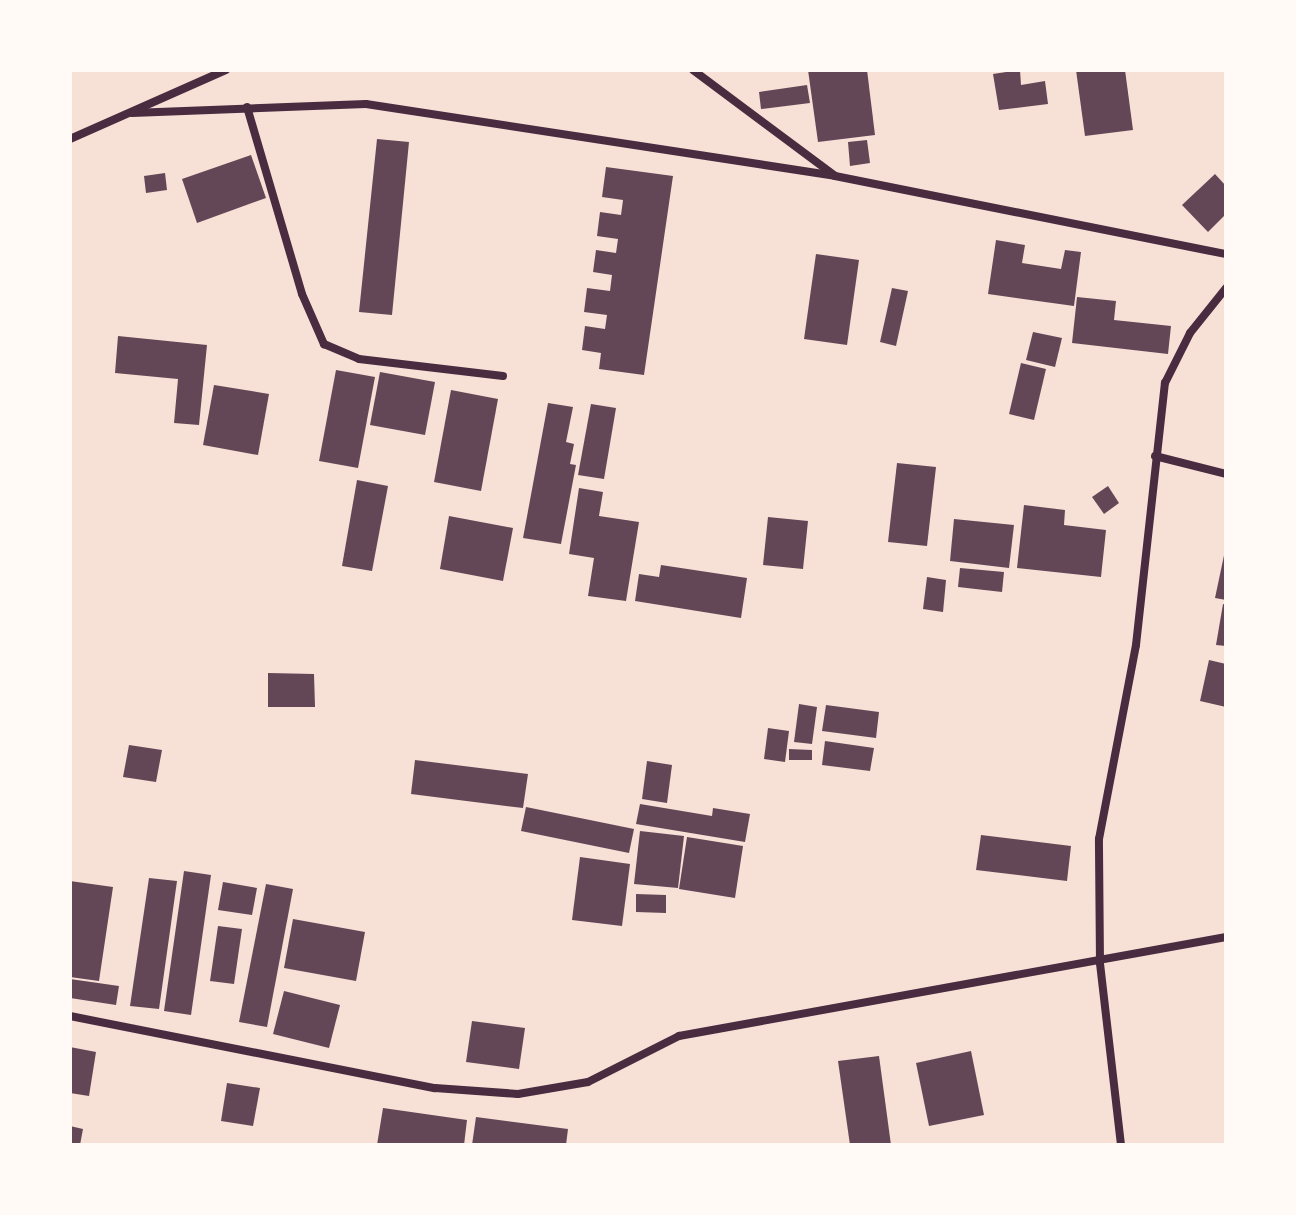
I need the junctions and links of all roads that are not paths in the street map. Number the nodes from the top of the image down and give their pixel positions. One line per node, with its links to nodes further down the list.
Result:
1 (226, 70): 4 (street)
2 (693, 70): 6 (street)
3 (247, 107): 4 (street); 6 (street); 9 (street)
4 (132, 113): 5 (street)
5 (70, 139)
6 (835, 176): 7 (street)
7 (1226, 254)
8 (1226, 288): 10 (street)
9 (503, 376)
10 (1155, 456): 11 (street); 13 (street)
11 (1226, 474)
12 (1226, 937): 13 (street)
13 (1100, 963): 14 (street); 15 (street)
14 (70, 1016)
15 (1121, 1145)

